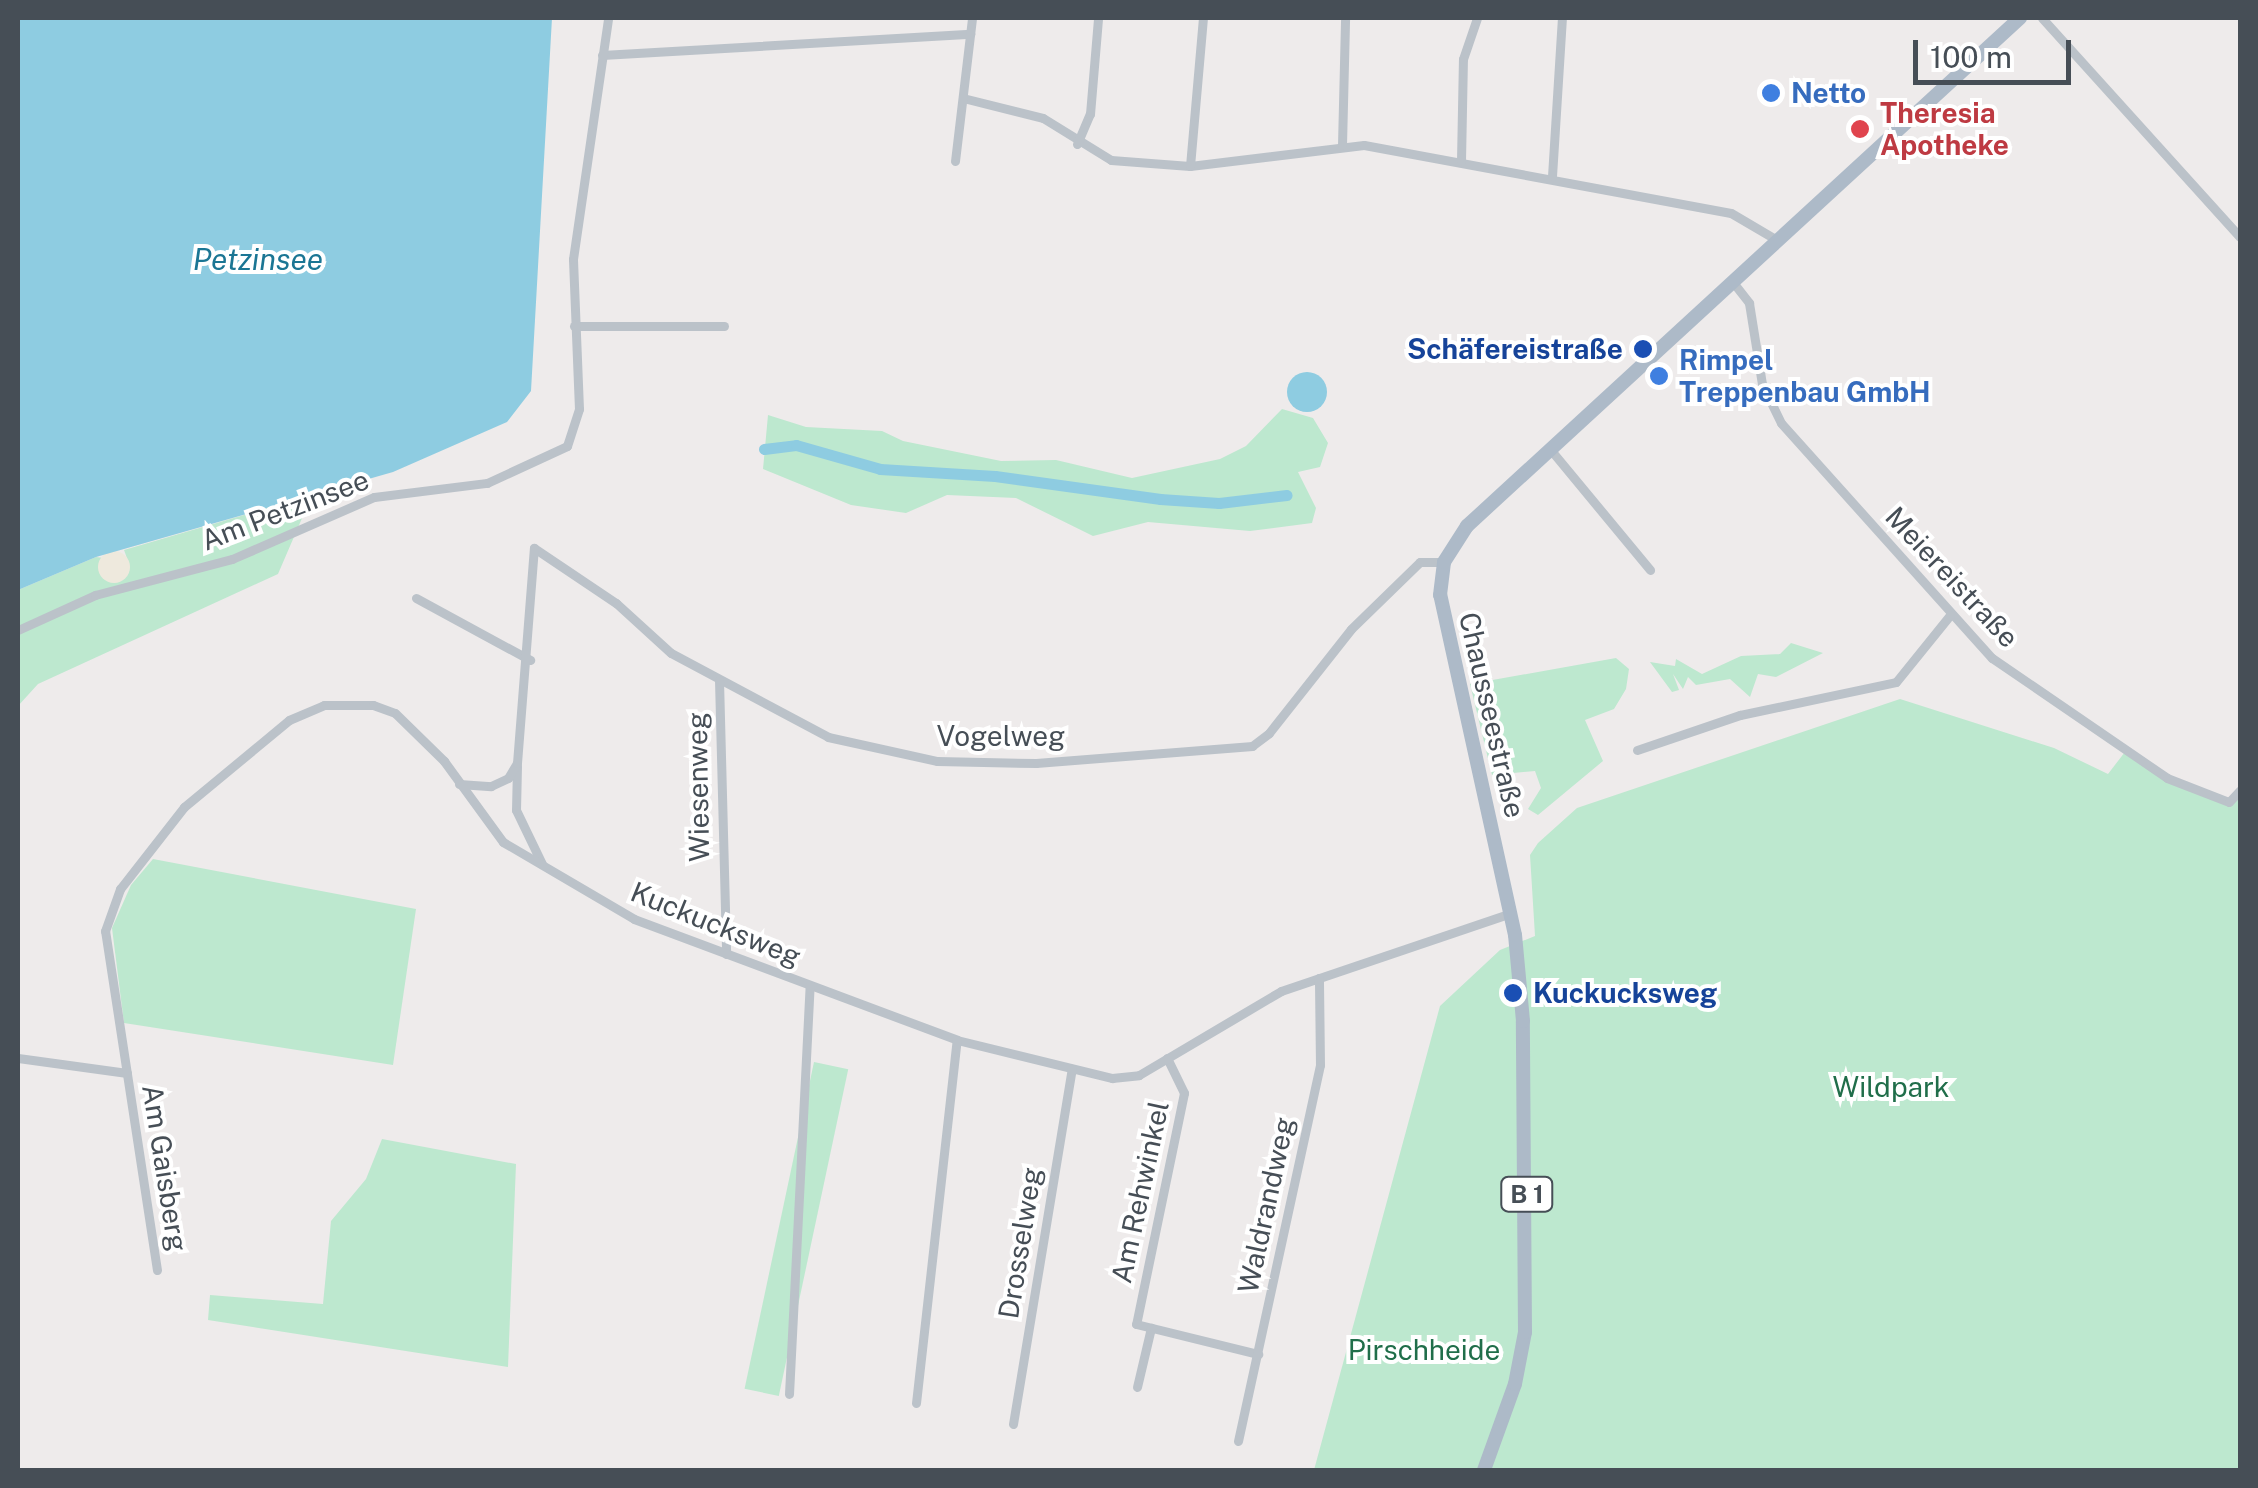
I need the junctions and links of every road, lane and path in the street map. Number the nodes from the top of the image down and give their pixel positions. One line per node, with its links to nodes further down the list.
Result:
1 (608, 18): 11 (street, Am Petzinsee)
2 (972, 18): 10 (street)
3 (1098, 18): 13 (street)
4 (1203, 18): 17 (street)
5 (1345, 18): 14 (street)
6 (1476, 18): 16 (street)
7 (1562, 18): 18 (street)
8 (2020, 18): 20 (main road)
9 (2042, 18): 19 (street)
10 (970, 34): 11 (street); 12 (street)
11 (602, 55): 22 (street, Am Petzinsee)
12 (963, 98): 13 (street); 15 (street)
13 (1078, 144): 17 (street)
14 (1342, 145): 16 (street); 17 (street)
15 (956, 160)
16 (1461, 161): 18 (street)
17 (1190, 166)
18 (1552, 176): 20 (street)
19 (2240, 237)
20 (1777, 240): 21 (main road)
21 (1732, 282): 24 (main road); 28 (street, Meiereistraße)
22 (574, 326): 23 (street); 29 (street, Am Petzinsee)
23 (724, 326)
24 (1550, 449): 25 (main road); 26 (street)
25 (1444, 562): 31 (street, Vogelweg); 38 (main road, Chausseestraße / B 1)
26 (1650, 570)
27 (416, 598): 30 (street)
28 (1950, 615): 32 (street); 35 (street, Meiereistraße)
29 (18, 630)
30 (530, 660): 31 (street, Vogelweg); 33 (street)
31 (719, 680): 39 (street, Wiesenweg)
32 (1636, 750)
33 (518, 763): 34 (street); 37 (street)
34 (459, 784): 36 (street, Am Gaisberg); 46 (street, Am Gaisberg)
35 (2240, 790)
36 (503, 842): 37 (street, Kuckucksweg)
37 (543, 866): 39 (street, Kuckucksweg)
38 (1511, 913): 40 (street, Kuckucksweg); 55 (main road, B 1)
39 (726, 954): 41 (street, Kuckucksweg)
40 (1319, 978): 44 (street, Kuckucksweg); 49 (street, Waldrandweg)
41 (810, 986): 42 (street, Kuckucksweg); 51 (street, Kuckucksweg)
42 (957, 1040): 45 (street, Kuckucksweg); 52 (street)
43 (18, 1058): 46 (street, Am Gaisberg)
44 (1167, 1058): 45 (street, Kuckucksweg); 48 (street, Am Rehwinkel)
45 (1072, 1070): 53 (street, Drosselweg)
46 (127, 1074): 47 (street, Am Gaisberg)
47 (157, 1270)
48 (1151, 1328): 49 (street); 50 (street, Am Rehwinkel)
49 (1258, 1354): 54 (street, Waldrandweg)
50 (1136, 1387)
51 (789, 1394)
52 (916, 1403)
53 (1013, 1424)
54 (1238, 1441)
55 (1484, 1470)

